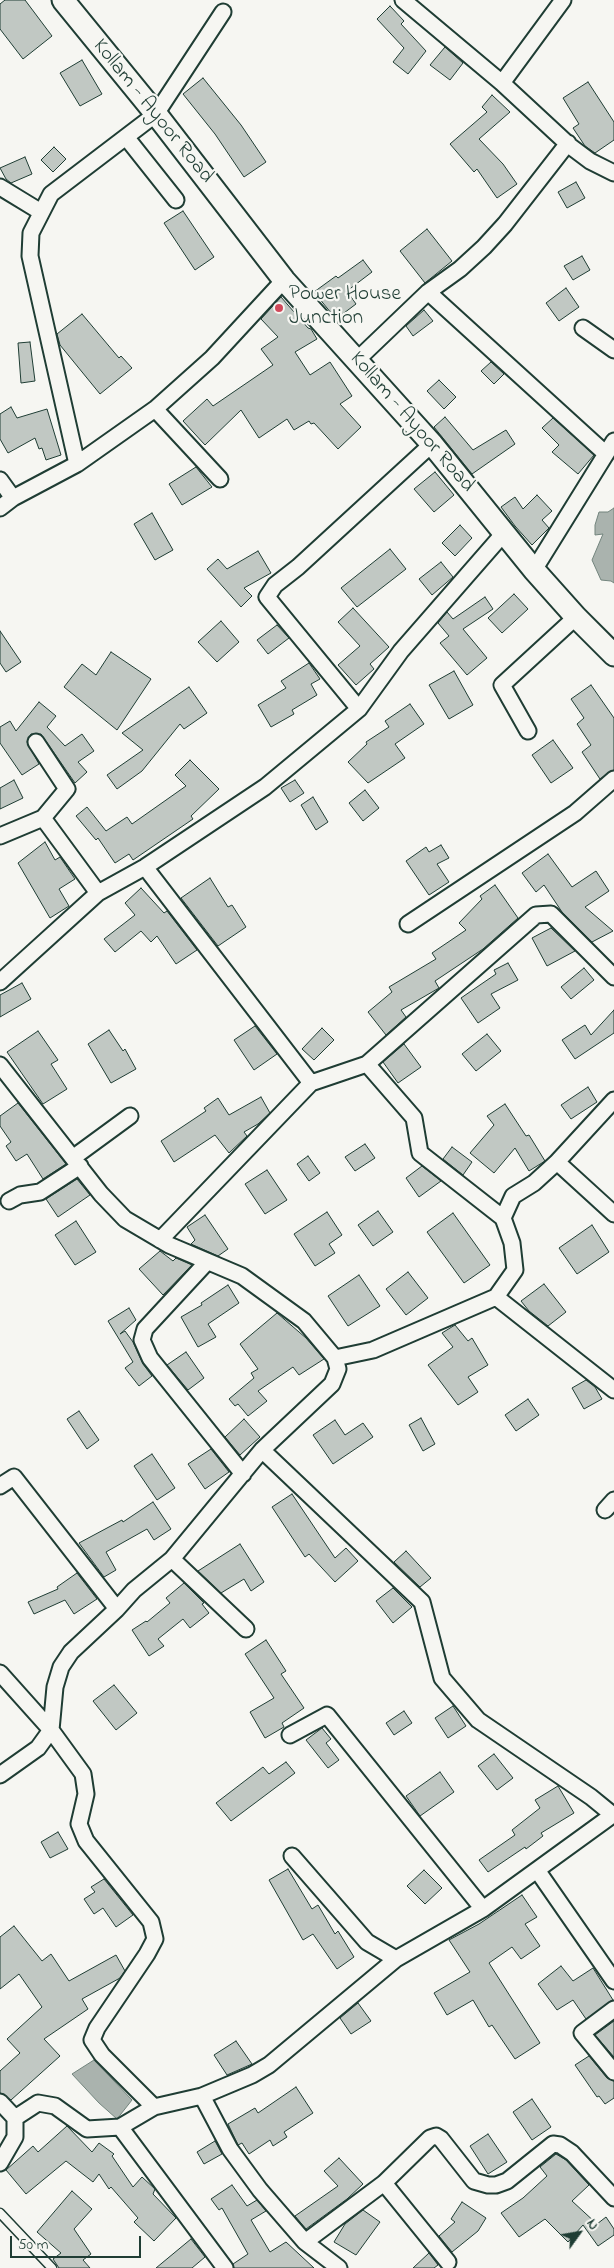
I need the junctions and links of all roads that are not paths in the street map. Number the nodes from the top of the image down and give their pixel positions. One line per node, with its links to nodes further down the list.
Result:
1 (62, 0): 6 (main road, Kollam - Ayoor Road)
2 (403, 0): 5 (street)
3 (563, 0): 5 (street)
4 (223, 12): 6 (street)
5 (502, 83): 8 (street)
6 (156, 114): 7 (street); 13 (main road, Kollam - Ayoor Road)
7 (126, 137): 11 (street); 12 (street)
8 (568, 142): 9 (street); 14 (street)
9 (614, 173)
10 (0, 187): 12 (street)
11 (176, 200)
12 (41, 212): 22 (street)
13 (284, 280): 17 (main road, Kollam - Ayoor Road); 18 (street)
14 (428, 292): 17 (street); 21 (street)
15 (583, 328): 16 (street)
16 (614, 350)
17 (357, 360): 20 (main road, Kollam - Ayoor Road)
18 (155, 409): 22 (street); 23 (street)
19 (614, 441): 21 (street)
20 (432, 444): 27 (main road, Kollam - Ayoor Road); 31 (street)
21 (606, 454): 28 (street)
22 (77, 464): 25 (street)
23 (220, 479)
24 (0, 480): 25 (street)
25 (13, 498): 26 (street)
26 (0, 508)
27 (504, 533): 28 (main road, Kollam - Ayoor Road); 31 (street)
28 (534, 570): 29 (main road, Kollam - Ayoor Road)
29 (576, 617): 30 (main road, Kollam - Ayoor Road); 32 (street)
30 (614, 655)
31 (359, 708): 37 (street)
32 (528, 731)
33 (36, 742): 35 (street)
34 (614, 779): 39 (street)
35 (43, 818): 36 (street); 38 (street)
36 (0, 836)
37 (145, 867): 38 (street); 44 (street)
38 (98, 893): 41 (street)
39 (408, 924)
40 (614, 977): 42 (street)
41 (0, 982)
42 (367, 1064): 44 (street); 51 (street)
43 (1, 1067): 47 (street)
44 (311, 1083): 52 (street)
45 (614, 1100): 48 (street)
46 (130, 1116): 47 (street)
47 (77, 1161): 49 (street); 52 (street)
48 (557, 1162): 50 (street); 51 (street)
49 (9, 1201)
50 (614, 1214)
51 (503, 1218): 54 (street)
52 (160, 1240): 53 (street)
53 (207, 1262): 55 (street); 58 (street)
54 (496, 1297): 55 (street); 56 (street)
55 (335, 1358): 57 (street)
56 (614, 1390)
57 (262, 1450): 58 (street); 67 (street)
58 (243, 1474): 60 (street)
59 (0, 1486): 61 (street)
60 (172, 1559): 61 (street); 62 (street)
61 (117, 1609): 64 (street)
62 (246, 1629)
63 (0, 1673): 64 (street)
64 (51, 1730): 66 (street); 77 (street)
65 (290, 1735): 70 (street)
66 (0, 1776)
67 (612, 1819): 69 (street)
68 (292, 1856): 71 (street)
69 (537, 1870): 70 (street); 72 (street)
70 (483, 1909): 71 (street)
71 (396, 1959): 75 (street)
72 (614, 1981)
73 (614, 2010): 74 (street)
74 (614, 2072)
75 (202, 2096): 77 (street); 84 (street)
76 (0, 2102): 78 (street)
77 (154, 2107): 79 (street)
78 (15, 2118): 79 (street); 80 (street)
79 (120, 2128): 87 (street)
80 (0, 2163)
81 (384, 2183): 82 (street); 84 (street); 85 (street)
82 (614, 2198)
83 (0, 2213): 86 (lane)
84 (305, 2242): 88 (street)
85 (448, 2262)
86 (52, 2268)
87 (225, 2268)
88 (339, 2268)

